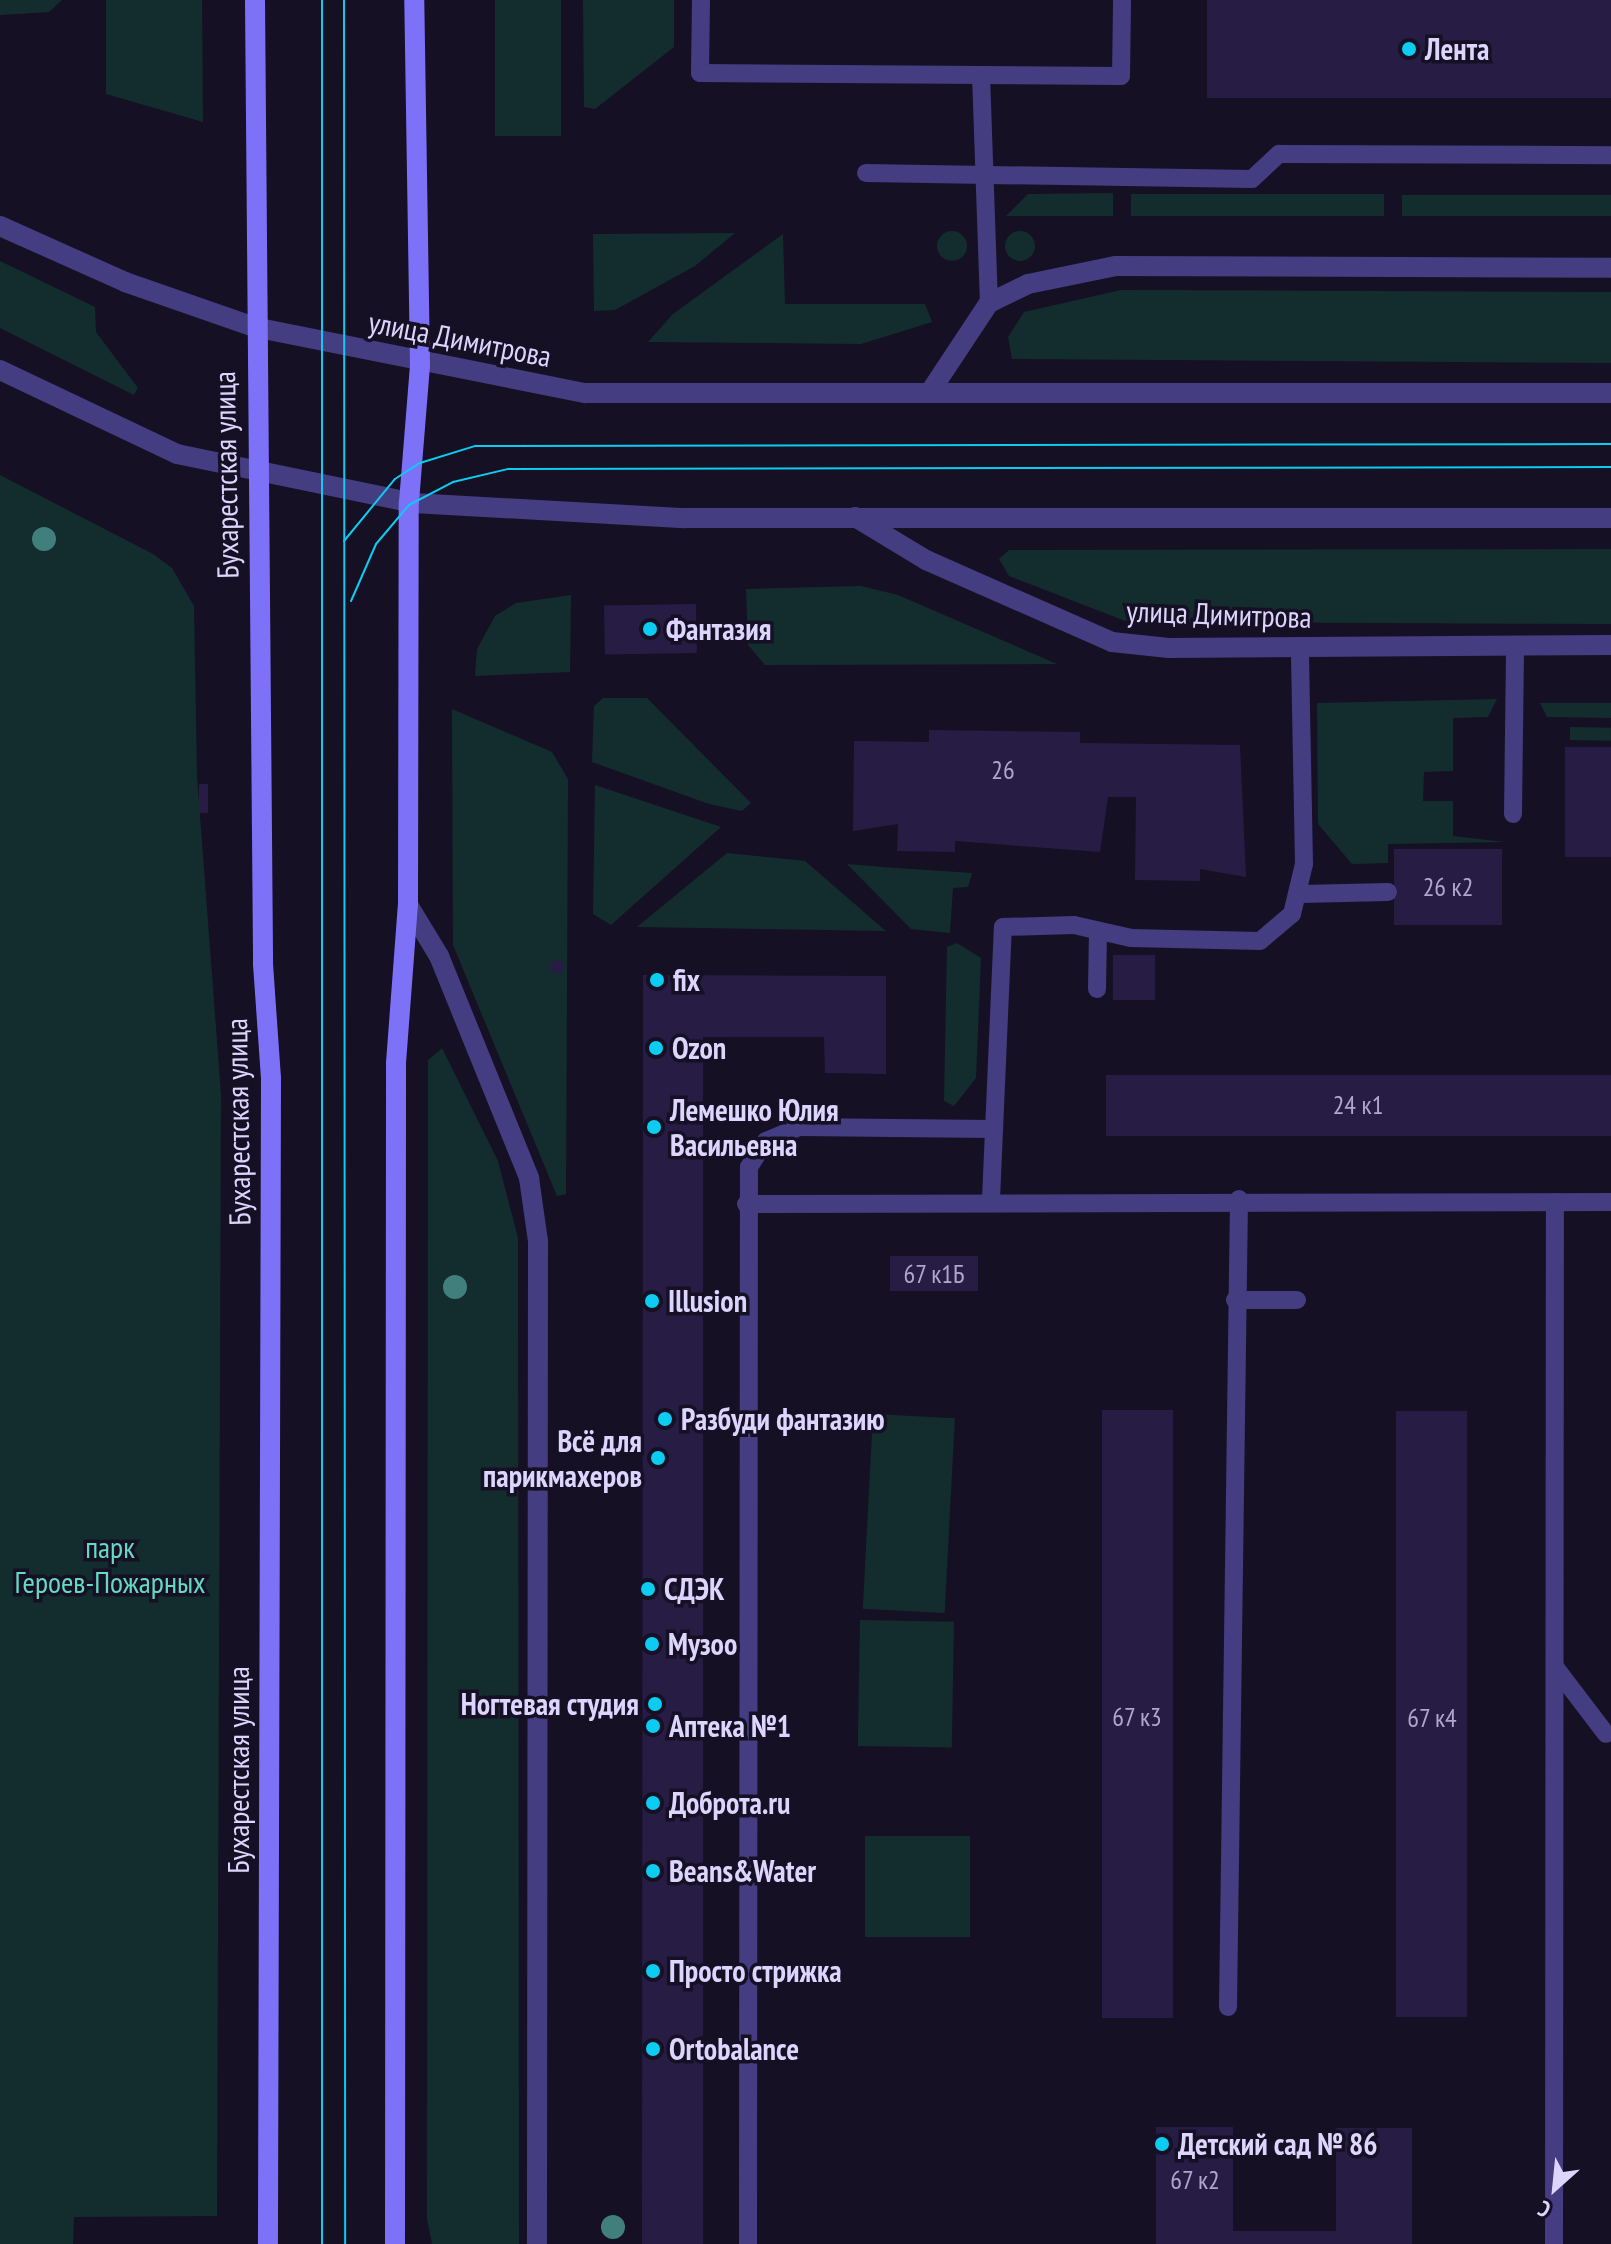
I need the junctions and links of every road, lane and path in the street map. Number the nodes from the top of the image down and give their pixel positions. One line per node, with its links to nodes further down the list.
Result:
1 (255, 0): 12 (main road, Бухарестская улица)
2 (414, 0): 13 (main road)
3 (701, 0): 5 (lane)
4 (1122, 0): 5 (lane)
5 (981, 75): 8 (lane)
6 (1611, 155): 8 (lane)
7 (866, 173): 8 (lane)
8 (985, 175): 11 (lane)
9 (0, 226): 12 (street, улица Димитрова)
10 (1611, 268): 11 (street)
11 (989, 303): 15 (street)
12 (254, 327): 13 (street, улица Димитрова); 17 (main road, Бухарестская улица)
13 (420, 365): 15 (street, улица Димитрова); 18 (main road)
14 (0, 370): 17 (street)
15 (930, 392): 16 (street, улица Димитрова)
16 (1611, 393)
17 (256, 472): 18 (street); 41 (main road, Бухарестская улица)
18 (409, 502): 19 (street); 27 (main road)
19 (855, 517): 20 (street); 23 (street, улица Димитрова)
20 (1611, 518)
21 (1611, 645): 22 (street, улица Димитрова)
22 (1515, 646): 23 (street, улица Димитрова); 24 (lane)
23 (1300, 647): 26 (lane)
24 (1513, 814)
25 (1388, 892): 26 (lane)
26 (1301, 894): 28 (lane)
27 (408, 905): 42 (main road); 43 (street)
28 (1098, 931): 29 (lane); 30 (lane)
29 (1097, 989)
30 (992, 1129): 31 (lane); 35 (lane)
31 (991, 1199): 32 (lane); 35 (lane)
32 (1239, 1199): 33 (lane); 36 (lane)
33 (1555, 1202): 34 (lane); 38 (lane)
34 (1611, 1202)
35 (746, 1204): 44 (lane)
36 (1235, 1300): 37 (lane); 40 (lane)
37 (1297, 1300)
38 (1555, 1667): 39 (lane); 45 (lane)
39 (1606, 1734)
40 (1228, 2007)
41 (268, 2244)
42 (395, 2244)
43 (537, 2244)
44 (748, 2244)
45 (1554, 2244)

